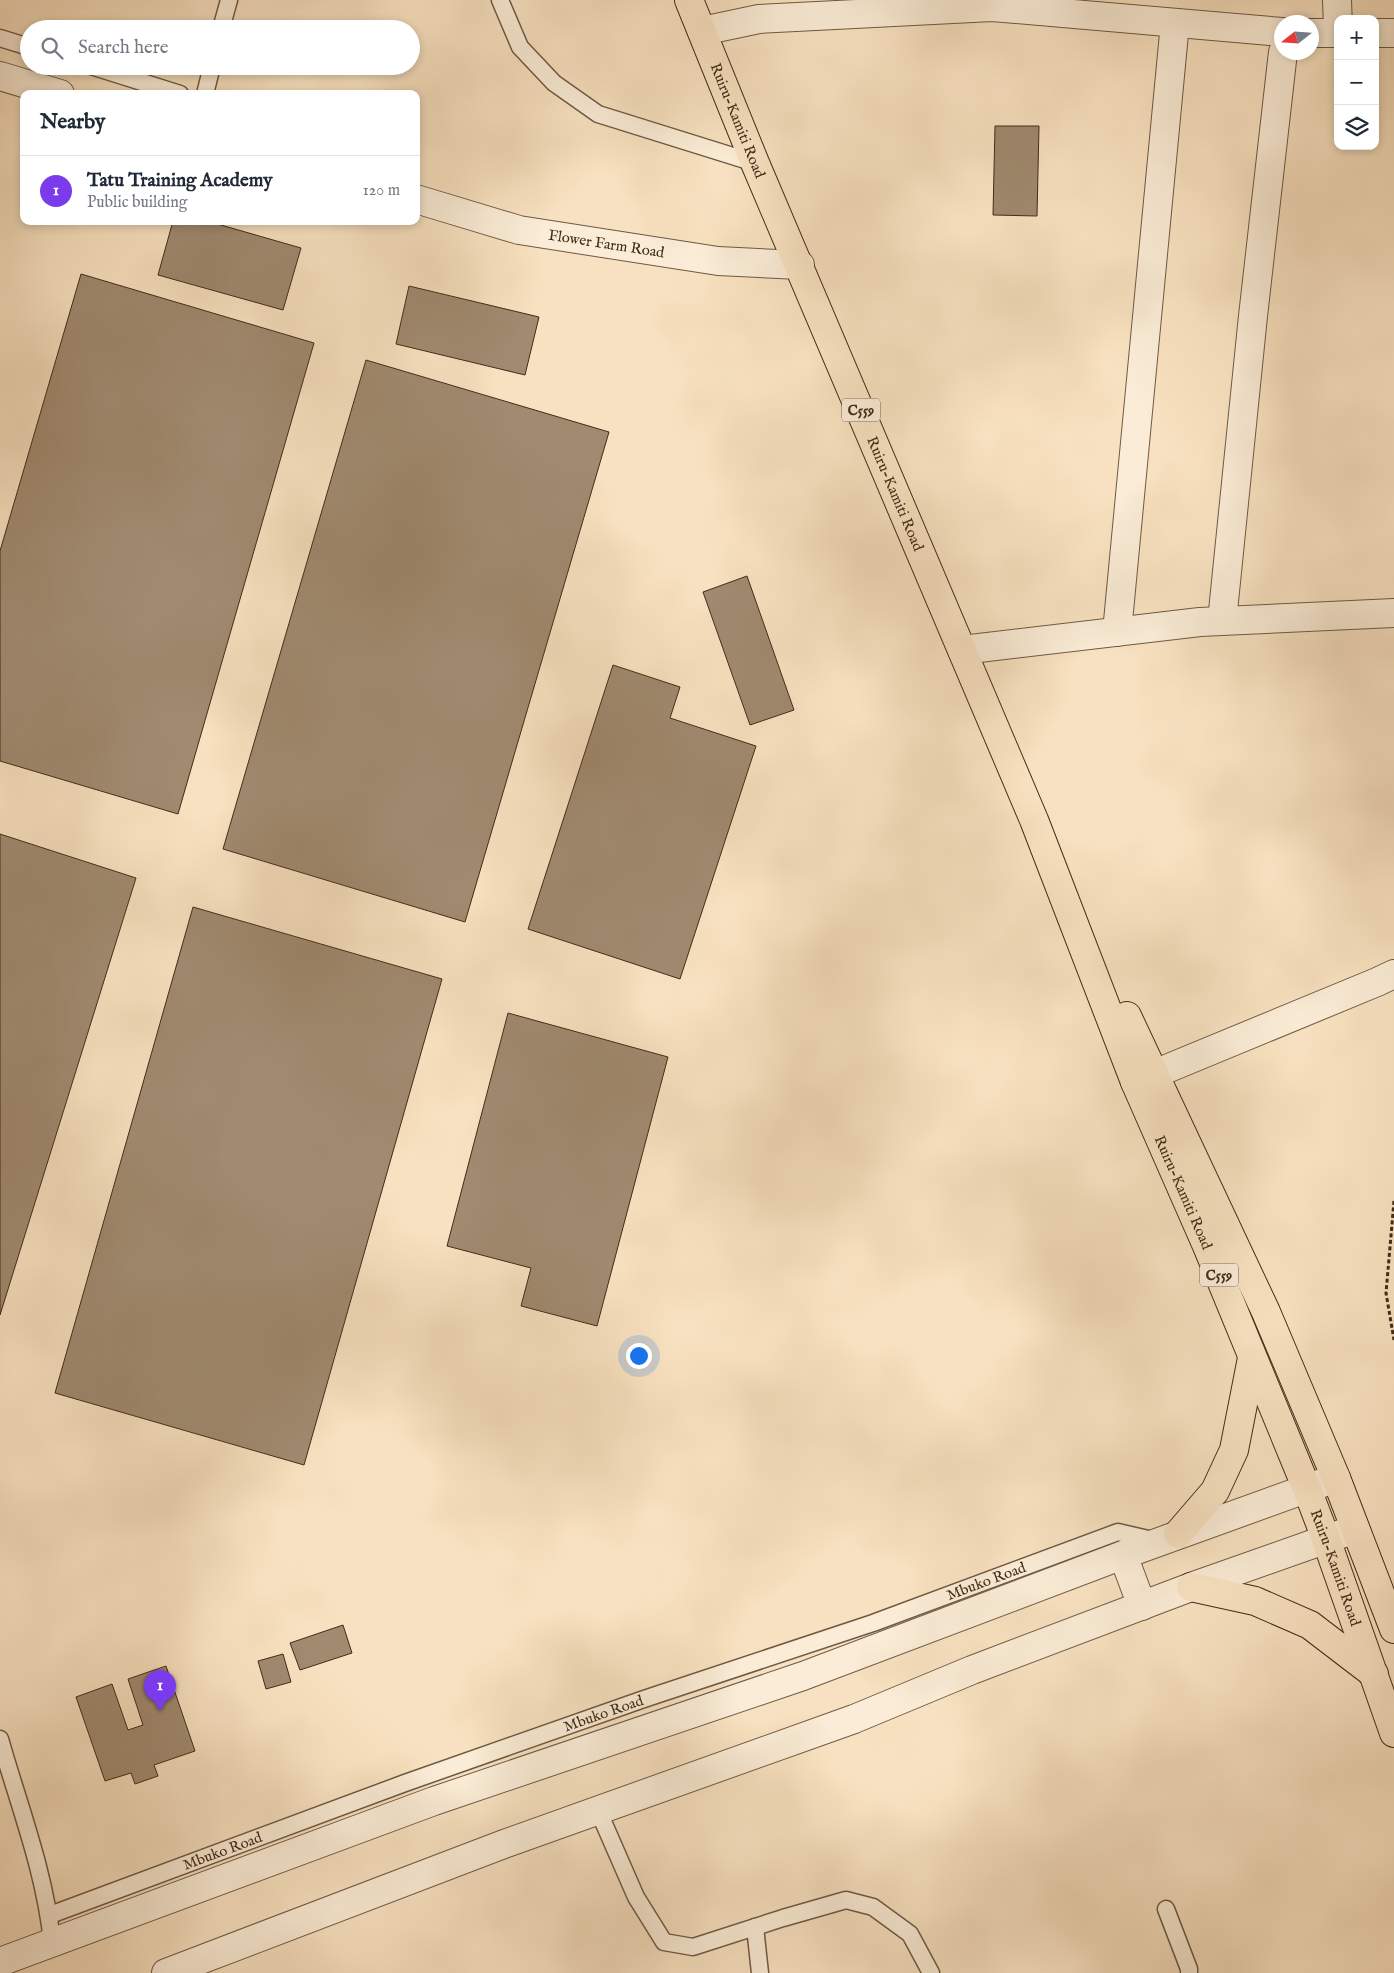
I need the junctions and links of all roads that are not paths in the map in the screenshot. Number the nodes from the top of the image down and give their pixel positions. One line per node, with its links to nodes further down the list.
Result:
1 (229, 0): 8 (lane)
2 (500, 0): 25 (lane)
3 (689, 0): 10 (main road, Ruiru-Kamiti Road / C559)
4 (1337, 0): 7 (street)
5 (991, 4): 6 (street); 10 (street)
6 (1118, 9): 9 (street)
7 (1338, 15)
8 (223, 20)
9 (1176, 23): 11 (street); 30 (street)
10 (702, 31): 25 (main road, Ruiru-Kamiti Road / C559)
11 (1274, 31)
12 (1319, 33): 13 (street)
13 (1334, 33)
14 (1379, 33): 15 (street)
15 (1394, 33)
16 (0, 38): 17 (lane)
17 (20, 44)
18 (1282, 60): 29 (street)
19 (120, 75): 23 (lane)
20 (209, 75): 24 (lane)
21 (0, 76): 22 (street)
22 (47, 90)
23 (167, 90)
24 (205, 90)
25 (755, 163): 27 (main road, Ruiru-Kamiti Road / C559)
26 (420, 201): 27 (street, Flower Farm Road)
27 (800, 266): 31 (main road, Ruiru-Kamiti Road / C559)
28 (1394, 614): 29 (street)
29 (1222, 621): 30 (street)
30 (1117, 632): 31 (street)
31 (962, 650): 33 (main road, Ruiru-Kamiti Road / C559)
32 (1394, 974): 33 (street)
33 (1145, 1078): 34 (main road, Ruiru-Kamiti Road / C559); 35 (main road, Ruiru-Kamiti Road / C559)
34 (1252, 1358): 36 (main road, Ruiru-Kamiti Road / C559); 38 (main road)
35 (1336, 1478): 36 (street); 37 (main road, Ruiru-Kamiti Road / C559)
36 (1306, 1489): 38 (street); 39 (main road, Ruiru-Kamiti Road / C559)
37 (1356, 1529): 39 (street); 43 (main road, Ruiru-Kamiti Road / C559)
38 (1169, 1538): 40 (street); 49 (lane, Mbuko Road)
39 (1326, 1539): 41 (street); 44 (main road, Ruiru-Kamiti Road / C559)
40 (1123, 1554): 42 (street); 51 (street)
41 (1191, 1587): 42 (street); 44 (main road)
42 (1142, 1606): 47 (street)
43 (1394, 1629)
44 (1374, 1674): 45 (main road, Ruiru-Kamiti Road / C559)
45 (1394, 1733)
46 (0, 1739): 49 (lane)
47 (598, 1810): 50 (lane); 53 (street)
48 (1166, 1909): 56 (lane)
49 (50, 1915): 51 (lane)
50 (756, 1928): 54 (lane); 55 (lane)
51 (52, 1942): 52 (street)
52 (0, 1962)
53 (166, 1973)
54 (760, 1973)
55 (931, 1973)
56 (1189, 1973)

